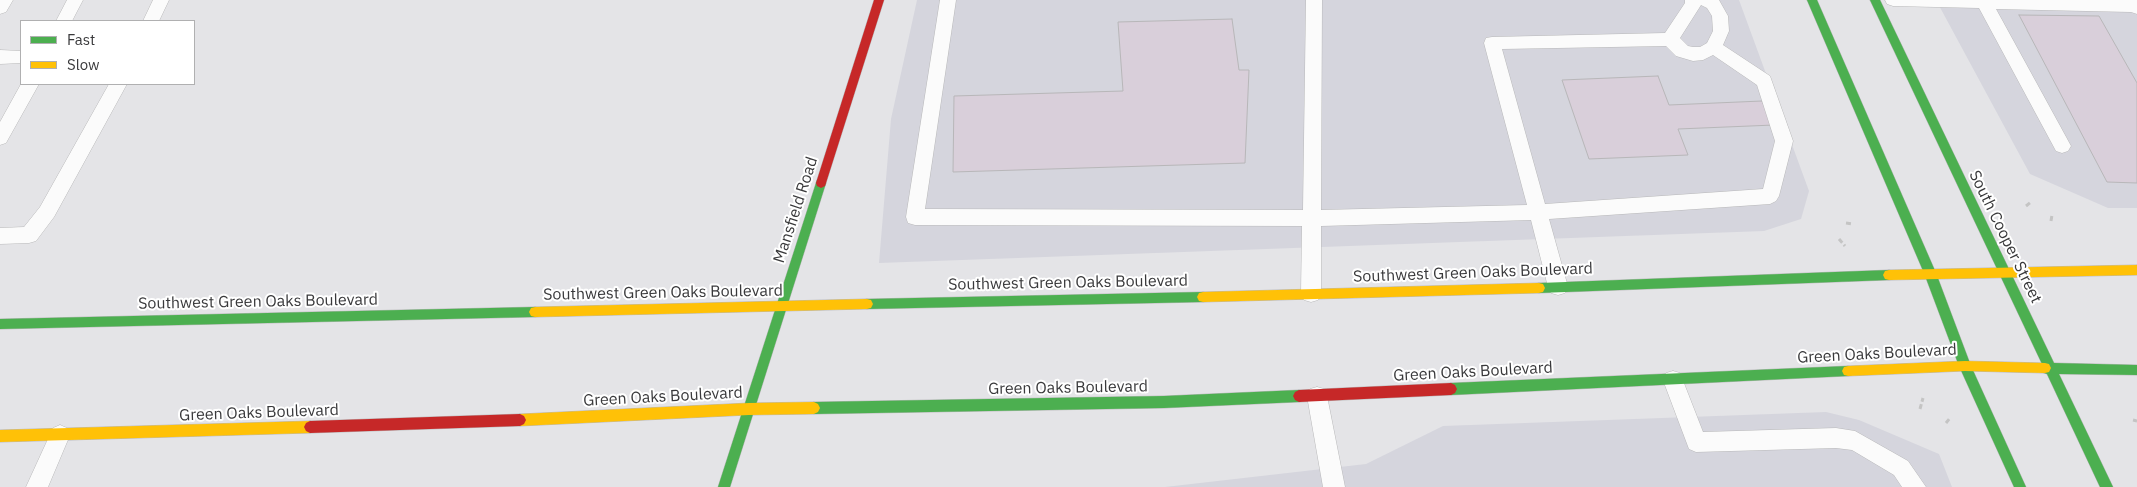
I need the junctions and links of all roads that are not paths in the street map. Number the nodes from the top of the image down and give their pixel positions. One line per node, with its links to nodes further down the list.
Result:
1 (5, 0): 14 (lane)
2 (75, 0): 16 (lane)
3 (162, 0): 17 (lane)
4 (879, 0): 34 (main road, Mansfield Road)
5 (948, 0): 27 (lane)
6 (1314, 0): 27 (lane)
7 (1693, 0): 18 (lane)
8 (1705, 0): 19 (lane)
9 (1812, 0): 30 (main road)
10 (1875, 0): 31 (main road, South Cooper Street)
11 (1893, 0): 12 (lane)
12 (1953, 1): 13 (lane)
13 (1984, 2): 15 (lane); 25 (lane)
14 (0, 8)
15 (2137, 8)
16 (65, 20)
17 (152, 20)
18 (1670, 39): 19 (lane); 26 (lane)
19 (1714, 47): 26 (lane)
20 (0, 57): 21 (lane)
21 (20, 57)
22 (29, 85): 24 (lane)
23 (117, 85): 28 (lane)
24 (0, 138)
25 (2062, 146)
26 (1538, 212): 27 (lane); 32 (lane)
27 (1310, 218): 33 (lane)
28 (0, 236)
29 (2137, 270): 31 (main road, Southwest Green Oaks Boulevard)
30 (1930, 273): 31 (main road, Southwest Green Oaks Boulevard); 32 (main road, Southwest Green Oaks Boulevard); 36 (main road)
31 (2005, 273): 37 (main road, South Cooper Street)
32 (1558, 287): 33 (main road, Southwest Green Oaks Boulevard)
33 (1310, 294): 34 (main road, Southwest Green Oaks Boulevard)
34 (782, 306): 35 (main road, Southwest Green Oaks Boulevard); 41 (main road, Mansfield Road)
35 (0, 324)
36 (1966, 366): 37 (main road, Green Oaks Boulevard); 39 (main road, Green Oaks Boulevard); 48 (main road)
37 (2051, 369): 38 (main road, Green Oaks Boulevard); 49 (main road, South Cooper Street)
38 (2137, 370)
39 (1673, 380): 40 (main road, Green Oaks Boulevard); 47 (lane)
40 (1318, 396): 41 (main road, Green Oaks Boulevard); 46 (lane)
41 (749, 408): 42 (main road, Green Oaks Boulevard); 45 (main road, Mansfield Road)
42 (60, 435): 43 (main road, Green Oaks Boulevard); 44 (lane)
43 (0, 436)
44 (37, 487)
45 (724, 487)
46 (1334, 487)
47 (1915, 487)
48 (2020, 487)
49 (2107, 487)

